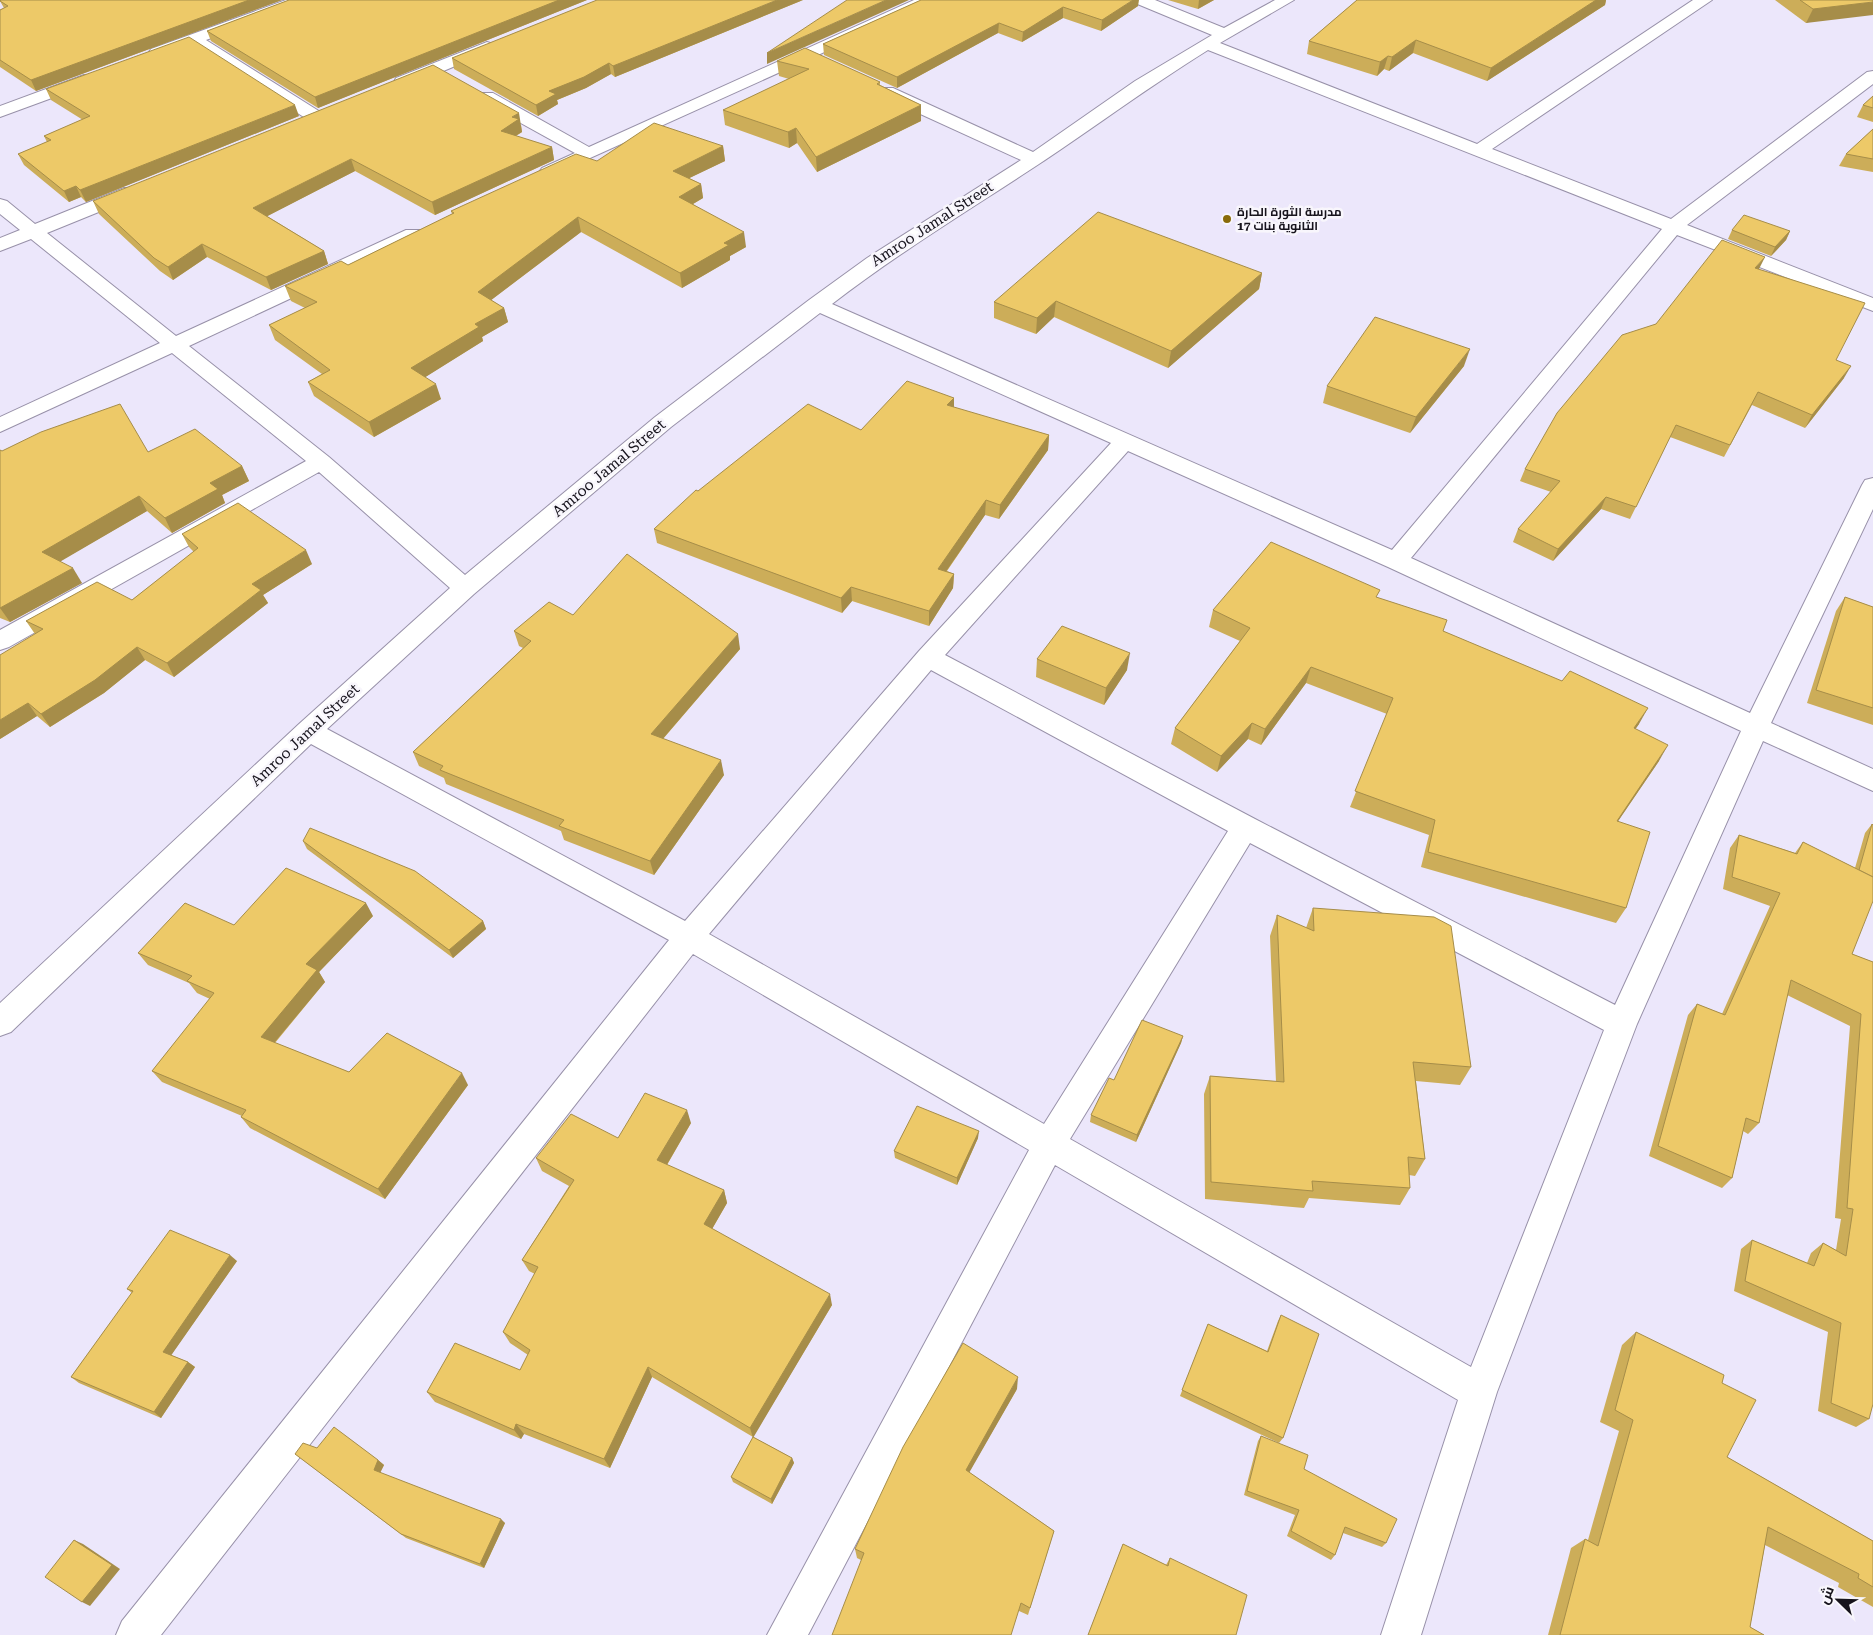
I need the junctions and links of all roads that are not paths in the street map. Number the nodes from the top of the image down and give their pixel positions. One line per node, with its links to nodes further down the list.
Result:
1 (301, 0): 6 (street)
2 (927, 0): 9 (street)
3 (1141, 0): 7 (street)
4 (1286, 0): 7 (street, Amroo Jamal Street)
5 (1704, 0): 23 (street)
6 (193, 39): 10 (street); 21 (street)
7 (1216, 39): 23 (street); 25 (street, Amroo Jamal Street)
8 (498, 43): 12 (street)
9 (806, 55): 11 (street); 24 (street)
10 (138, 60)
11 (824, 63)
12 (436, 68): 15 (street); 17 (street)
13 (101, 74): 20 (street)
14 (1873, 76): 29 (street)
15 (453, 77)
16 (868, 84): 25 (street)
17 (390, 87)
18 (470, 87): 24 (street)
19 (334, 109): 21 (street)
20 (0, 112)
21 (316, 117): 22 (street)
22 (298, 124)
23 (1479, 150): 29 (street)
24 (588, 153): 26 (street)
25 (1034, 159): 33 (street, Amroo Jamal Street)
26 (534, 178)
27 (142, 187): 31 (street)
28 (0, 205): 31 (street)
29 (1673, 227): 34 (street); 40 (street)
30 (426, 228): 35 (street)
31 (33, 232): 32 (street); 35 (street)
32 (0, 245)
33 (816, 304): 37 (street); 41 (street, Amroo Jamal Street)
34 (1873, 305)
35 (174, 345): 36 (street); 38 (street)
36 (0, 425)
37 (1126, 440): 40 (street); 43 (street)
38 (321, 462): 41 (street); 42 (street)
39 (1873, 484): 44 (street)
40 (1396, 561): 44 (street)
41 (465, 588): 45 (street, Amroo Jamal Street)
42 (0, 640)
43 (928, 657): 47 (street); 48 (street)
44 (1756, 727): 46 (street); 50 (street)
45 (308, 731): 48 (street); 49 (street, Amroo Jamal Street)
46 (1873, 781)
47 (1245, 827): 50 (street); 51 (street)
48 (689, 937): 51 (street); 53 (street)
49 (0, 1022)
50 (1622, 1024): 52 (street)
51 (1049, 1145): 52 (street); 54 (street)
52 (1479, 1392): 55 (street)
53 (136, 1635)
54 (788, 1635)
55 (1401, 1635)

